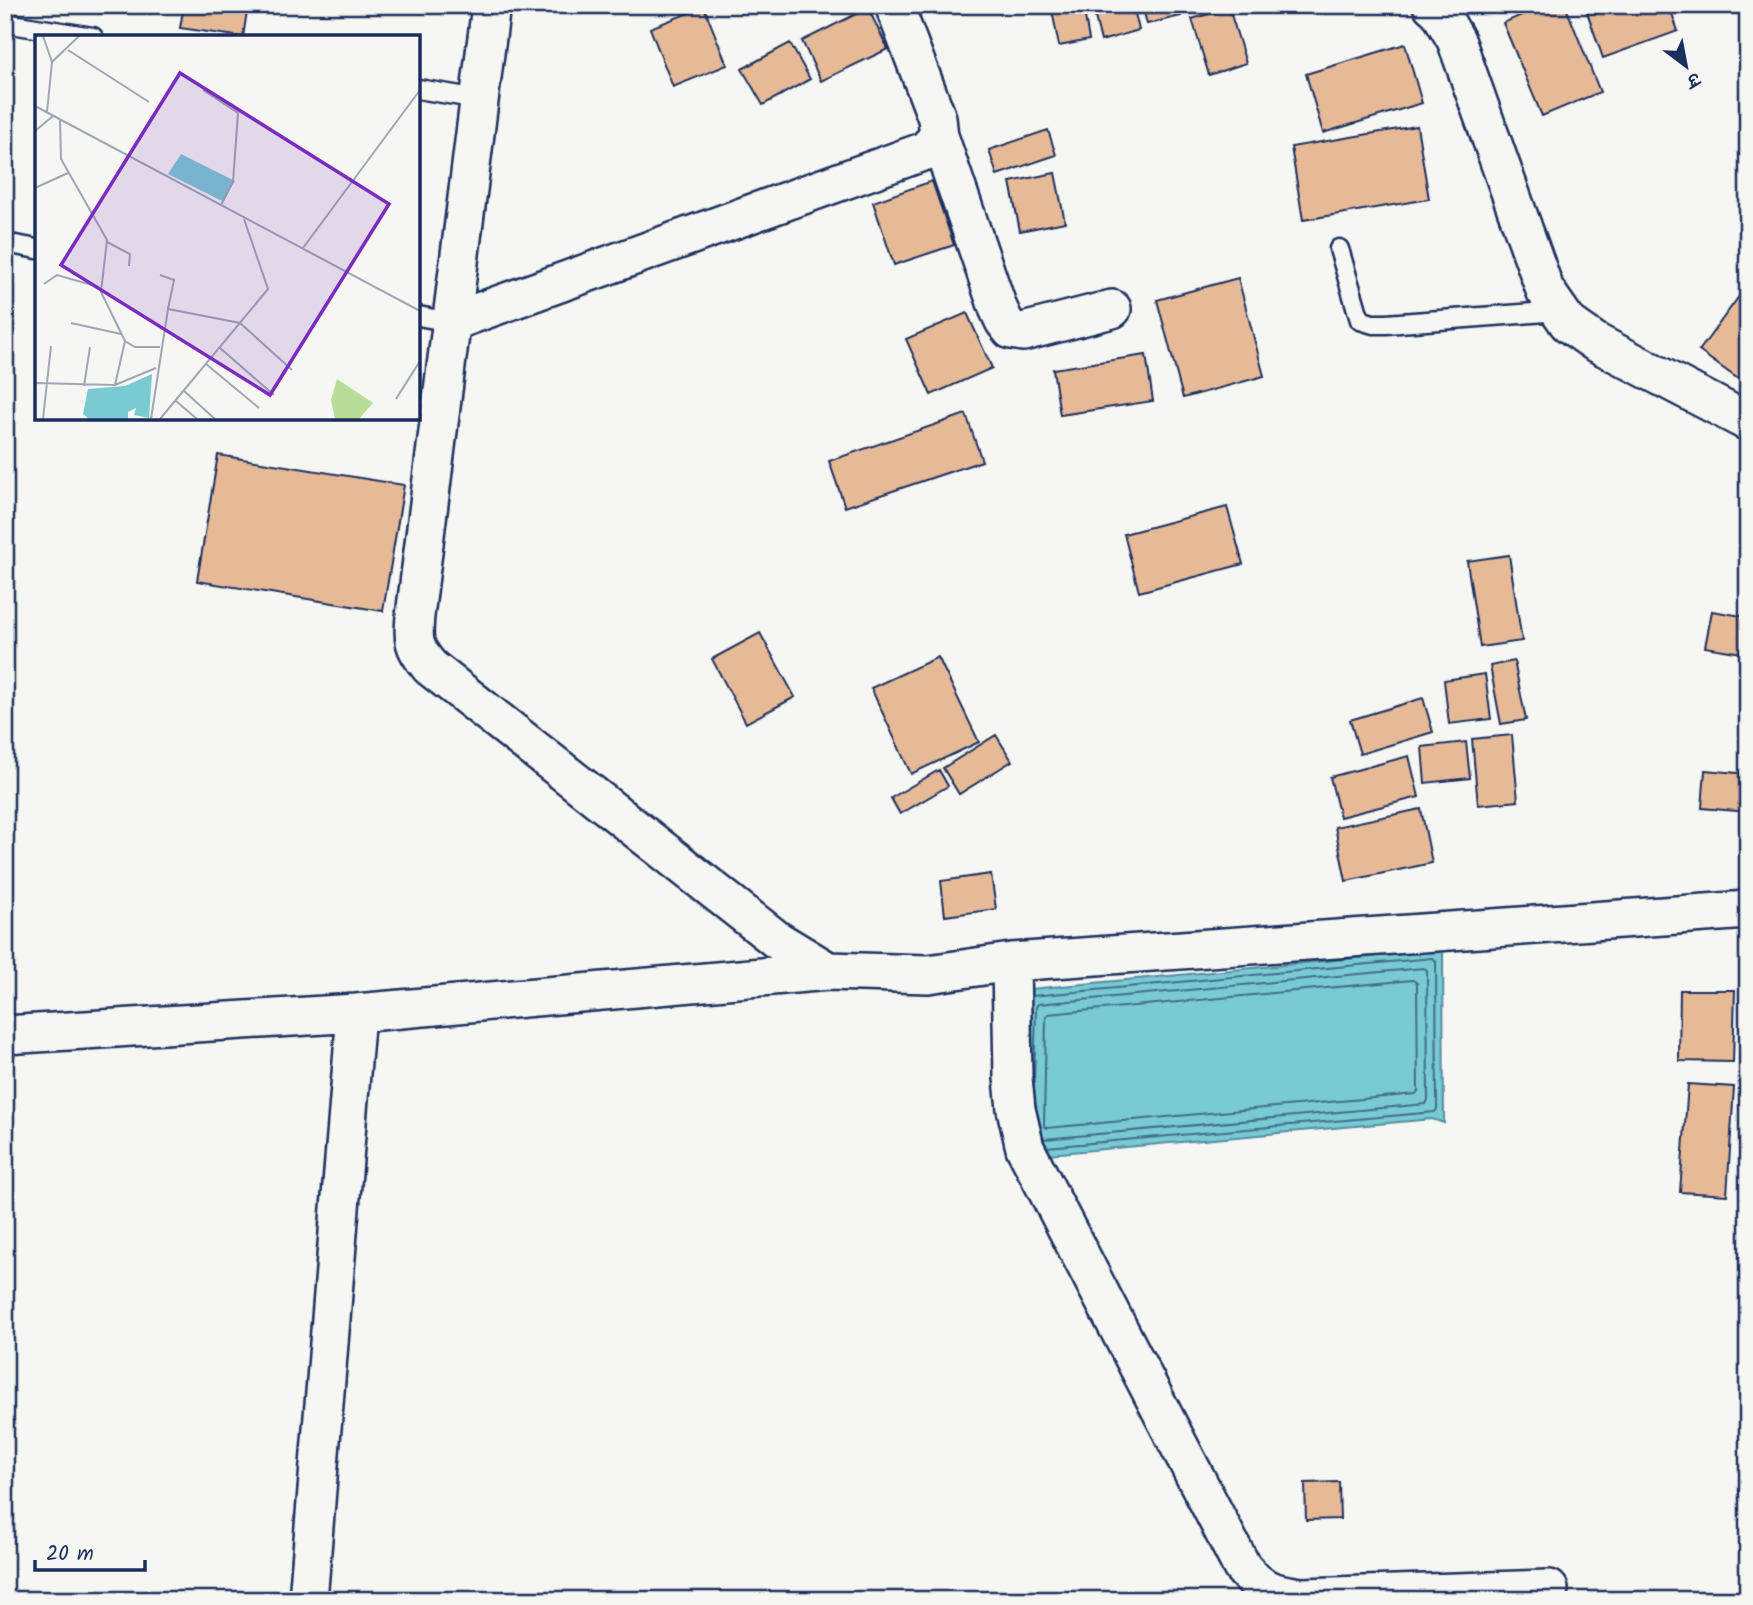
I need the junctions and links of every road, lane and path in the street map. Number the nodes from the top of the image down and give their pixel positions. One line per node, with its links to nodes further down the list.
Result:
1 (491, 5): 7 (street)
2 (894, 5): 8 (street)
3 (1443, 7): 13 (street)
4 (5, 23): 5 (lane)
5 (80, 35)
6 (420, 89): 7 (lane)
7 (479, 99): 14 (street)
8 (939, 136): 12 (street); 14 (street)
9 (5, 243): 10 (lane)
10 (35, 248)
11 (1339, 249): 13 (lane)
12 (1112, 309)
13 (1560, 311): 15 (street)
14 (435, 319): 18 (street)
15 (1748, 422)
16 (1748, 910): 17 (street)
17 (1011, 962): 18 (street); 21 (street)
18 (828, 971): 19 (street)
19 (356, 1013): 20 (street); 22 (street)
20 (5, 1035)
21 (1549, 1589)
22 (308, 1600)

